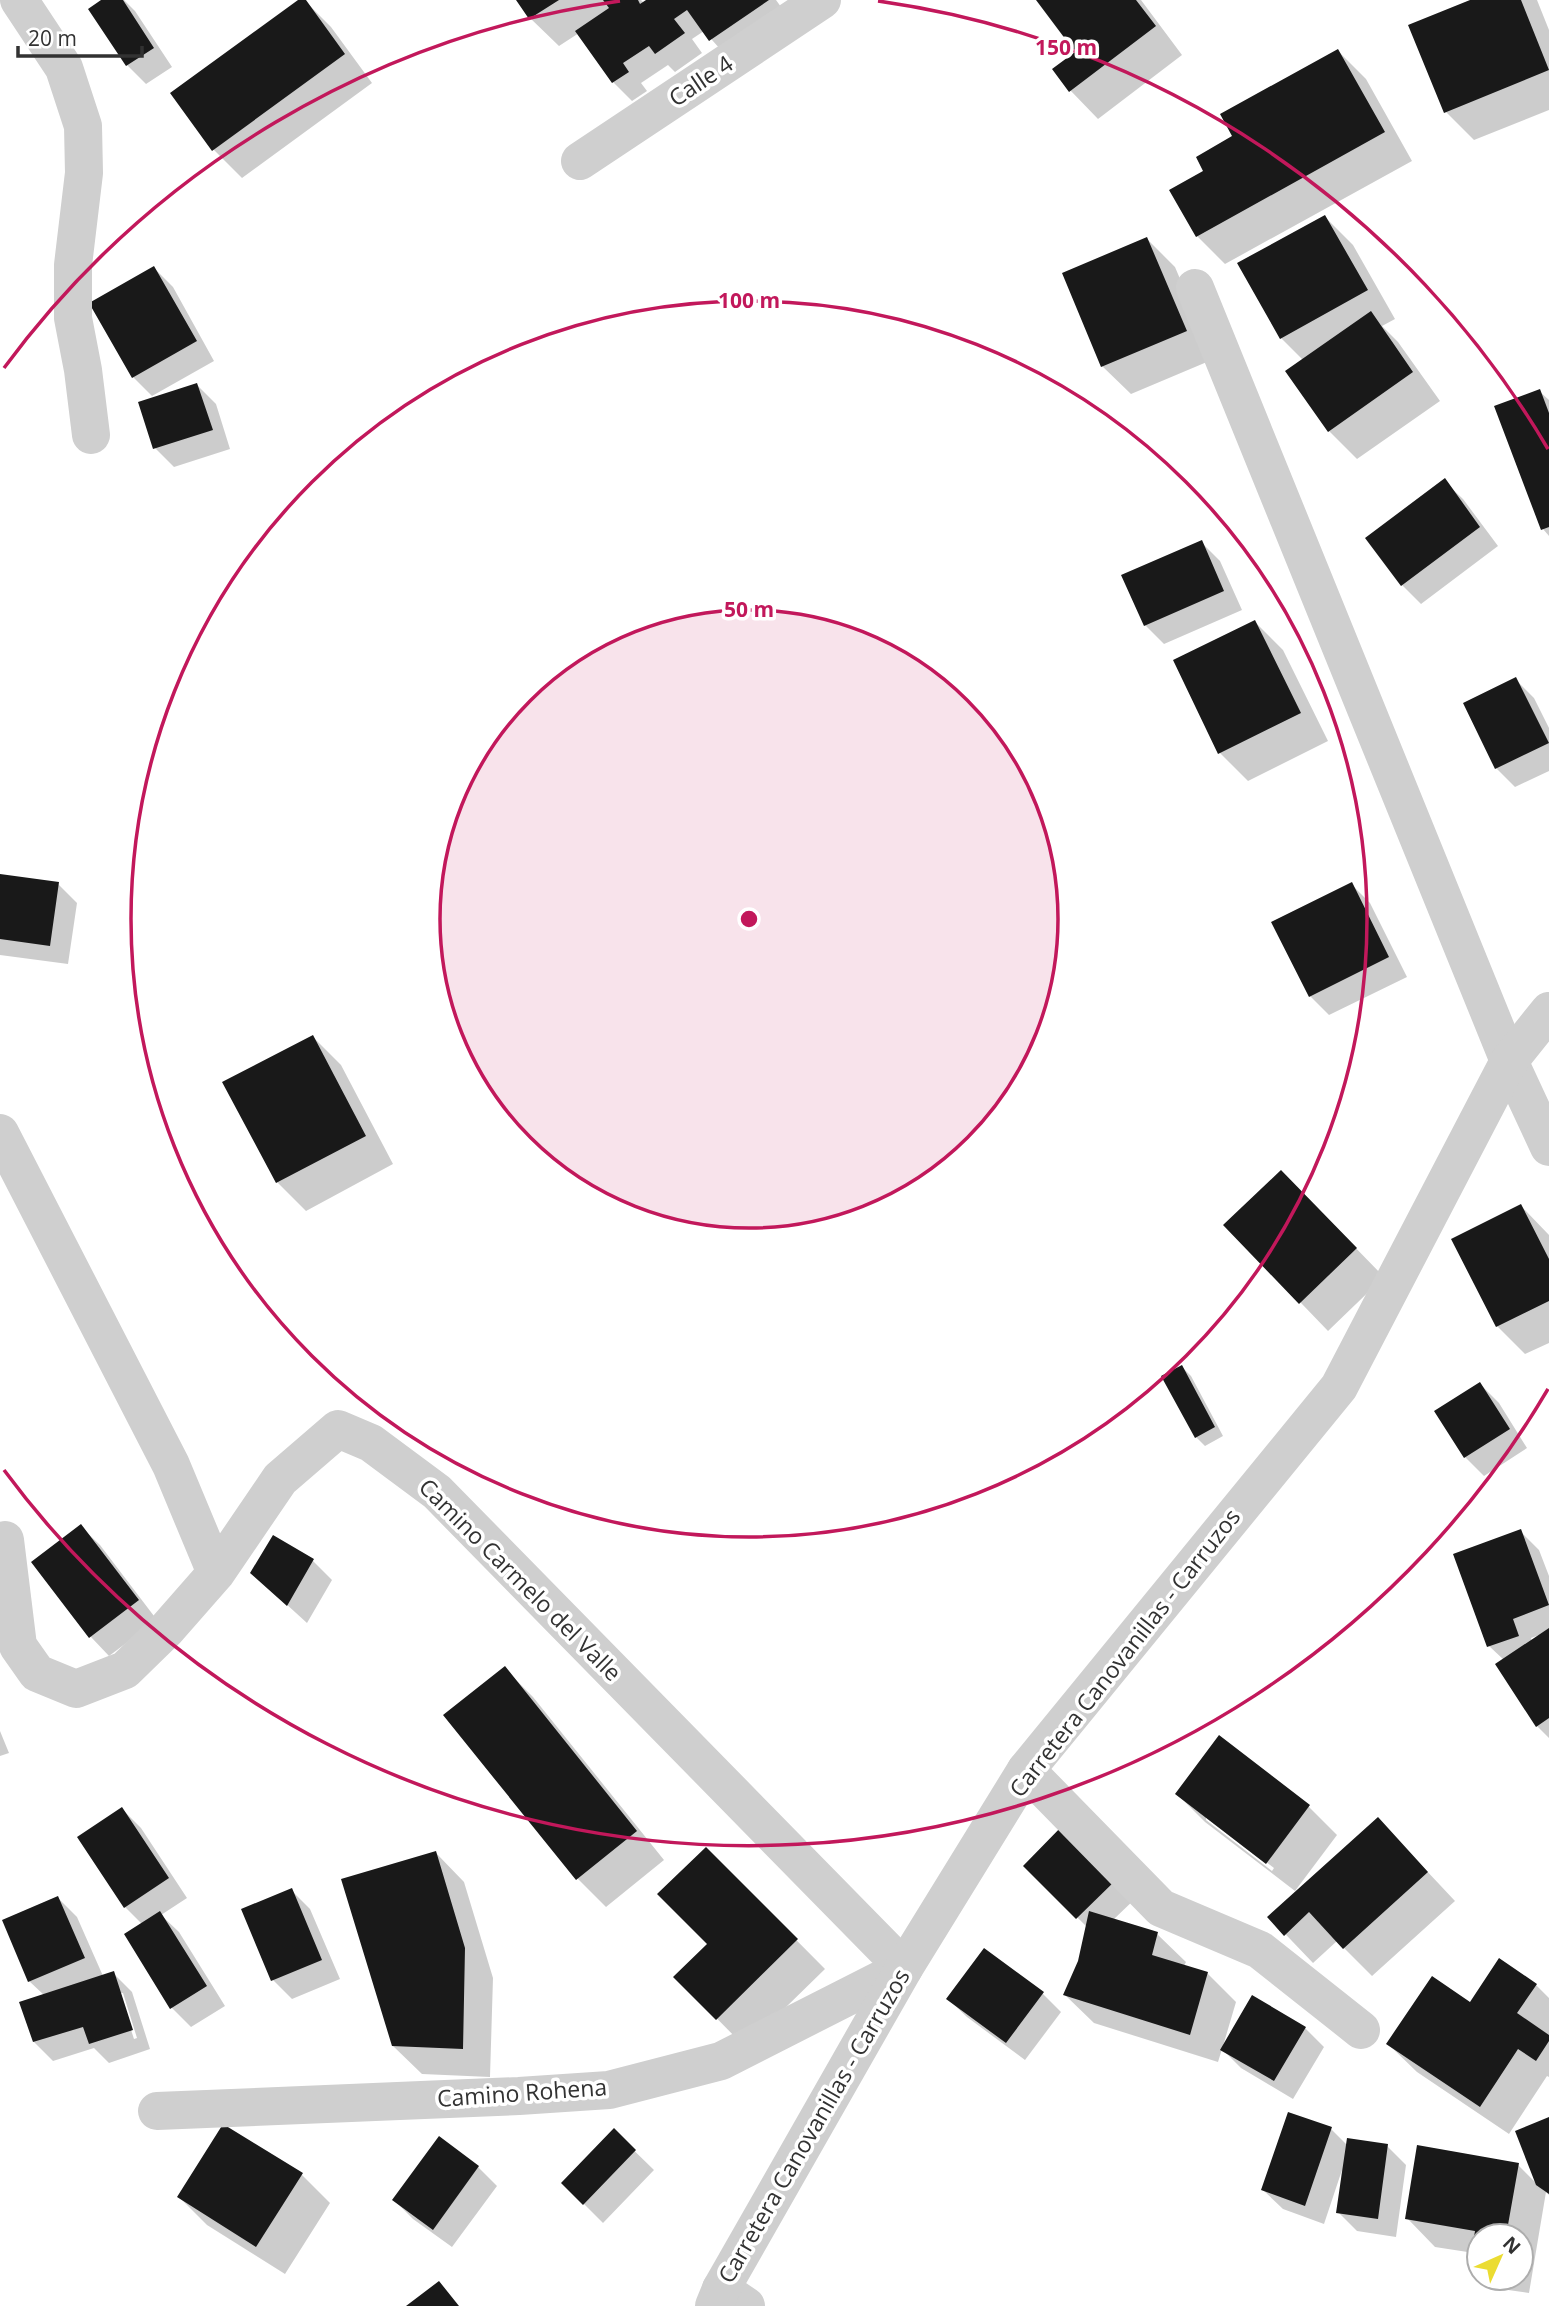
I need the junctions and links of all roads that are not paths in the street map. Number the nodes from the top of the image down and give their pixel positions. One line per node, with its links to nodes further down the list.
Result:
1 (19, 0): 5 (street)
2 (822, 0): 3 (street, Calle 4)
3 (580, 162)
4 (1195, 288): 7 (street)
5 (91, 435)
6 (1549, 1011): 7 (street, Carretera Canovanillas - Carruzos)
7 (1508, 1061): 9 (street); 12 (street, Carretera Canovanillas - Carruzos)
8 (0, 1133): 11 (street)
9 (1549, 1147)
10 (5, 1540): 11 (street, Camino Carmelo del Valle)
11 (216, 1573): 13 (street, Camino Carmelo del Valle)
12 (1026, 1770): 13 (street, Carretera Canovanillas - Carruzos); 14 (street)
13 (904, 1968): 15 (street, Camino Rohena); 16 (street, Carretera Canovanillas - Carruzos)
14 (1362, 2030)
15 (157, 2111)
16 (727, 2300)

